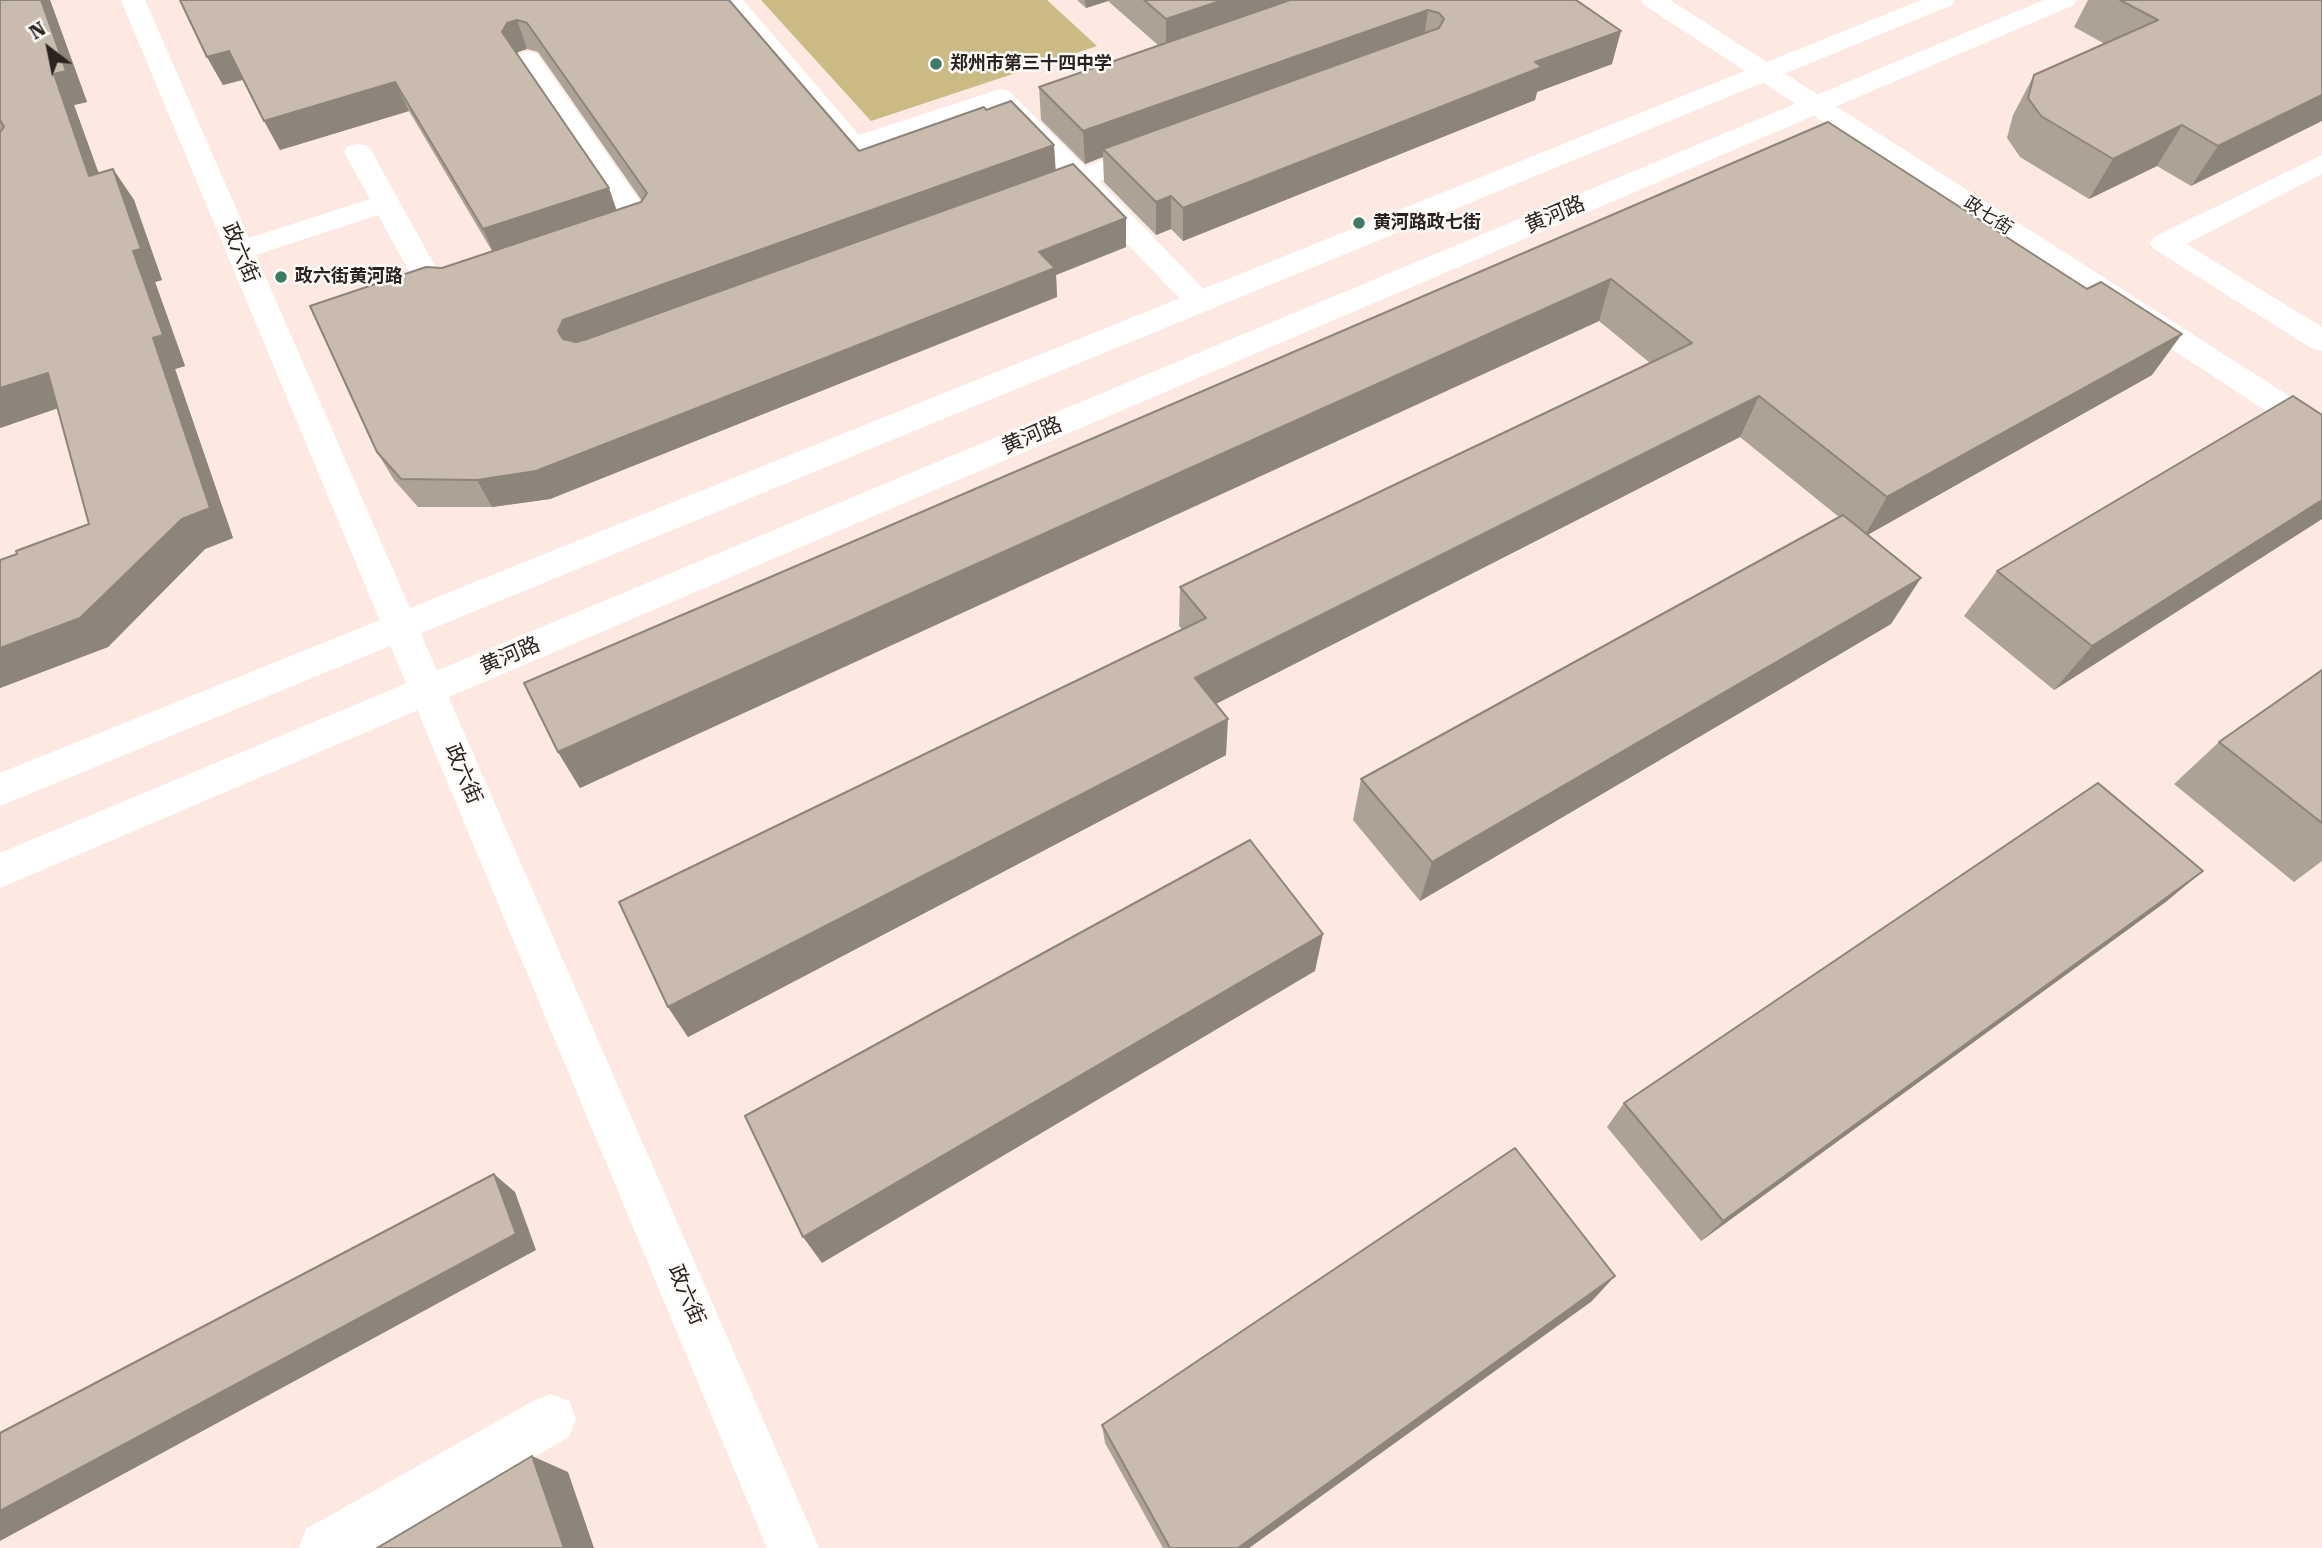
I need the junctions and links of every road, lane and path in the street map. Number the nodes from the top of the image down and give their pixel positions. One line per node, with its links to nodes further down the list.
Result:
1 (133, 0): 16 (main road, 政六街)
2 (730, 0): 12 (main road)
3 (1653, 0): 7 (main road, 政七街)
4 (1943, 0): 7 (main road)
5 (2065, 0): 8 (main road, 黄河路)
6 (528, 59): 15 (main road)
7 (1765, 72): 8 (main road, 政七街); 18 (main road)
8 (1816, 105): 20 (main road, 政七街); 22 (main road, 黄河路)
9 (1183, 141): 12 (main road)
10 (358, 152): 13 (main road)
11 (2322, 163): 19 (main road)
12 (1081, 178): 14 (main road); 18 (main road)
13 (386, 203): 16 (main road); 17 (main road)
14 (1003, 207)
15 (587, 240)
16 (239, 250): 21 (main road, 政六街)
17 (494, 272)
18 (1201, 302): 21 (main road)
19 (2322, 341)
20 (2322, 432)
21 (401, 627): 22 (main road, 政六街); 23 (main road)
22 (428, 691): 24 (main road, 黄河路); 27 (main road, 政六街)
23 (0, 790)
24 (0, 871)
25 (551, 1419): 26 (main road)
26 (325, 1548)
27 (793, 1548)

